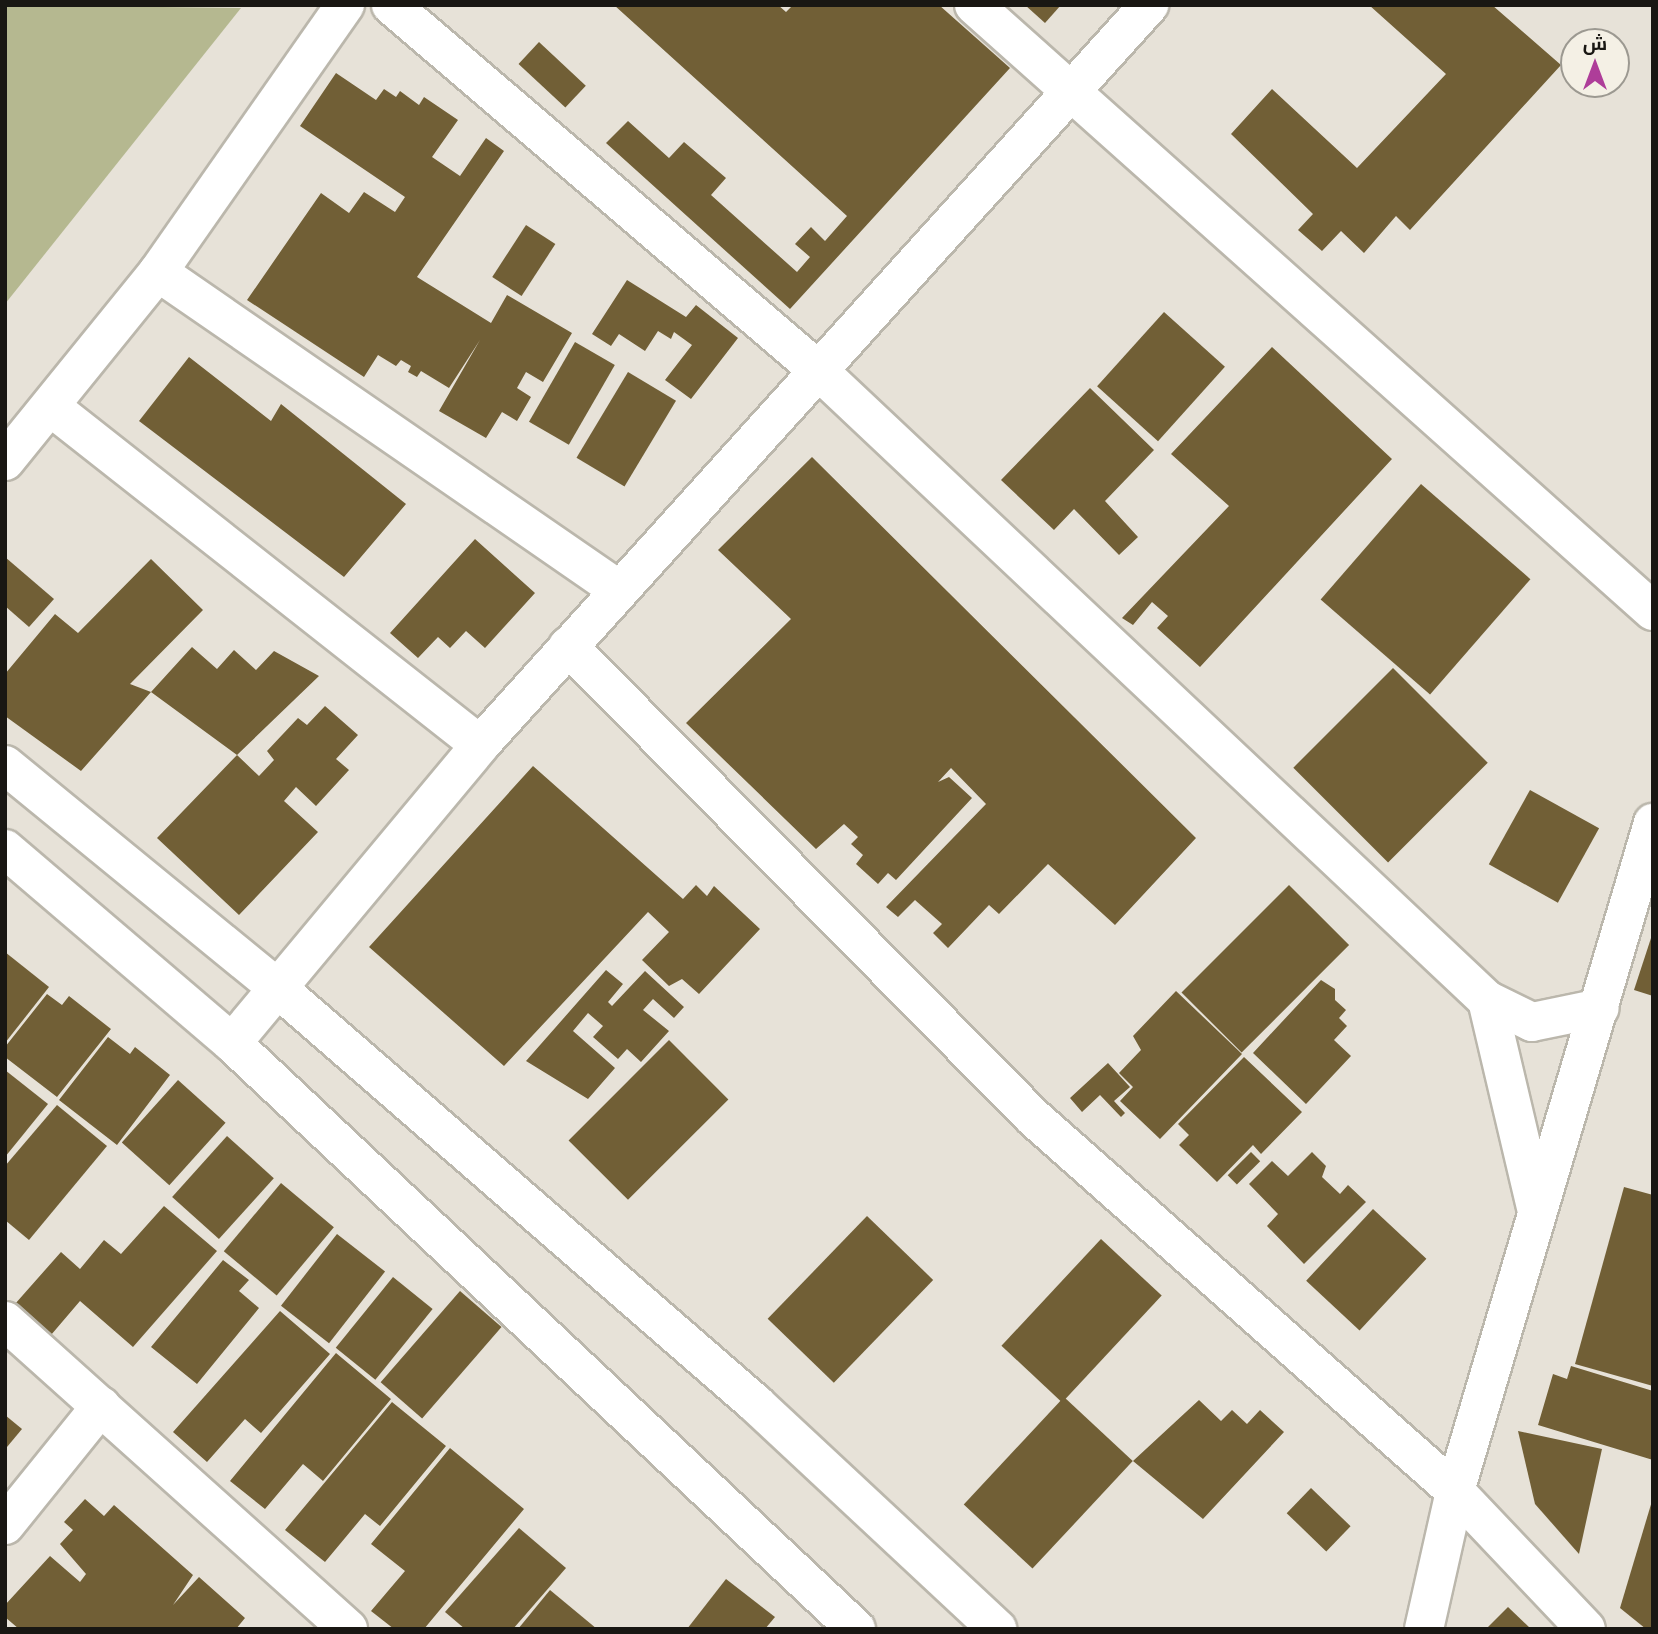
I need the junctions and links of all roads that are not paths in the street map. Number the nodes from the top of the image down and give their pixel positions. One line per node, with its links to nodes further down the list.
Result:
1 (345, 5): 6 (street)
2 (391, 5): 7 (street)
3 (974, 5): 5 (street)
4 (1149, 5): 5 (street)
5 (1072, 90): 7 (street); 11 (street)
6 (158, 272): 8 (street); 10 (street)
7 (819, 370): 10 (street); 18 (street)
8 (51, 407): 9 (street); 13 (street)
9 (5, 461)
10 (619, 590): 12 (street)
11 (1653, 611)
12 (568, 646): 13 (street); 24 (street)
13 (480, 745): 17 (street)
14 (5, 765): 17 (street)
15 (1653, 823): 19 (street)
16 (5, 849): 20 (street)
17 (274, 985): 20 (street); 28 (street)
18 (1487, 1000): 19 (street); 21 (street)
19 (1600, 1008): 21 (street)
20 (232, 1043): 27 (street)
21 (1536, 1208): 24 (street)
22 (5, 1321): 23 (street)
23 (101, 1406): 25 (street); 26 (street)
24 (1455, 1491): 29 (street); 30 (street)
25 (5, 1525)
26 (348, 1629)
27 (856, 1629)
28 (996, 1629)
29 (1424, 1629)
30 (1586, 1629)

